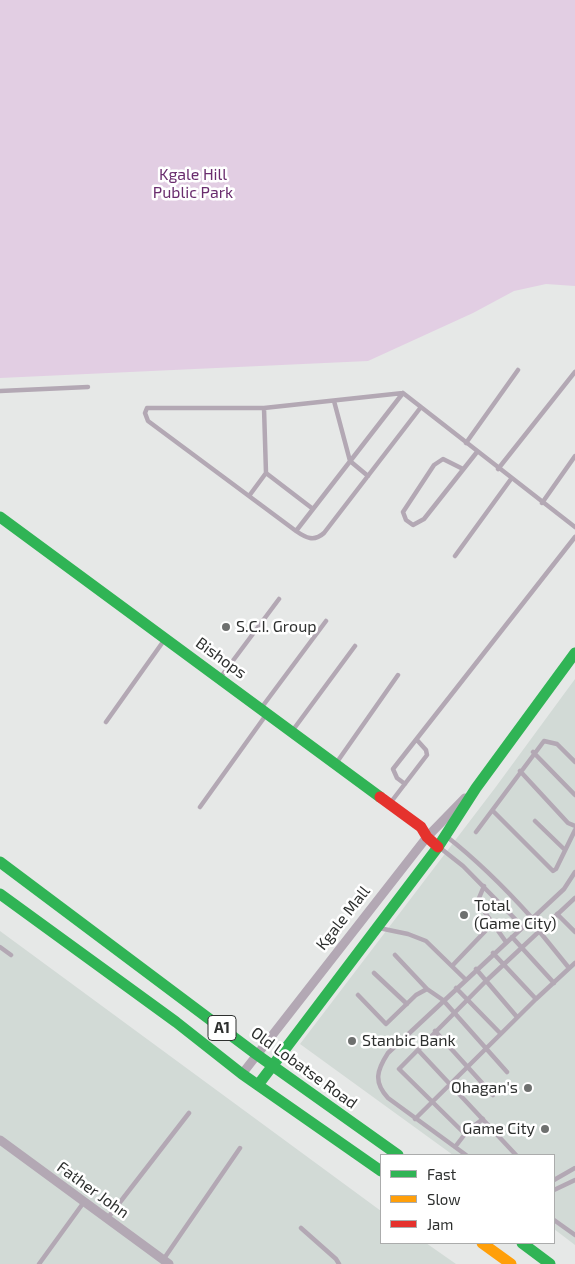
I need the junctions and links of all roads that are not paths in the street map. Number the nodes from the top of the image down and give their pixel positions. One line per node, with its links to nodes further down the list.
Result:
1 (518, 370): 9 (lane)
2 (575, 372): 14 (lane)
3 (88, 387): 4 (lane)
4 (0, 391)
5 (403, 393): 6 (lane); 7 (lane); 12 (lane)
6 (334, 400): 8 (lane); 12 (lane)
7 (421, 407): 9 (lane); 16 (lane)
8 (264, 408): 15 (lane); 18 (lane)
9 (466, 443): 10 (lane)
10 (477, 452): 13 (lane); 14 (lane)
11 (575, 456): 19 (lane)
12 (350, 461): 16 (lane); 20 (lane)
13 (462, 469): 13 (lane)
14 (498, 469): 17 (lane)
15 (266, 473): 18 (lane); 20 (lane)
16 (368, 476): 23 (lane)
17 (511, 479): 19 (lane); 25 (lane)
18 (249, 496): 23 (lane)
19 (542, 502): 22 (lane)
20 (313, 509): 23 (lane)
21 (0, 517): 28 (main road, Bishops)
22 (575, 527)
23 (296, 531)
24 (575, 537): 36 (lane)
25 (456, 556)
26 (278, 599): 32 (lane)
27 (326, 620): 33 (lane)
28 (166, 638): 32 (main road, Bishops); 34 (lane)
29 (355, 646): 35 (lane)
30 (575, 653): 42 (main road, Kgale Mall)
31 (398, 676): 39 (lane)
32 (220, 678): 33 (main road, Bishops)
33 (264, 710): 35 (main road, Bishops); 45 (lane)
34 (106, 722)
35 (292, 731): 39 (main road, Bishops)
36 (416, 740): 41 (lane); 41 (lane)
37 (533, 752): 38 (lane); 40 (lane); 43 (lane)
38 (575, 762)
39 (337, 763): 44 (main road, Bishops)
40 (520, 771): 46 (lane); 48 (lane)
41 (405, 784): 44 (lane)
42 (476, 788): 51 (street, Kgale Mall); 52 (main road, Kgale Mall)
43 (575, 795)
44 (390, 803): 51 (main road, Bishops)
45 (200, 807)
46 (492, 811): 50 (lane); 54 (lane)
47 (535, 821): 54 (lane)
48 (575, 826)
49 (575, 830): 54 (lane)
50 (476, 832)
51 (430, 833): 52 (street); 53 (main road, Bishops); 96 (street, Kgale Mall)
52 (446, 836): 53 (main road, Kgale Mall); 61 (lane)
53 (438, 847): 57 (lane); 64 (main road, Kgale Mall)
54 (565, 850)
55 (0, 862): 96 (main road, Old Lobatse Road / A1)
56 (575, 872): 61 (lane)
57 (484, 886): 62 (lane); 63 (lane)
58 (0, 894): 100 (main road, A1)
59 (575, 898): 60 (lane)
60 (557, 914): 65 (lane); 66 (lane)
61 (532, 918): 63 (lane)
62 (493, 923): 68 (lane); 76 (lane)
63 (523, 927): 67 (lane)
64 (378, 928): 76 (lane); 97 (main road, Kgale Mall)
65 (539, 931): 70 (lane); 77 (lane)
66 (575, 932)
67 (512, 937): 68 (lane); 70 (lane)
68 (506, 942): 71 (lane)
69 (0, 947): 72 (lane)
70 (521, 947): 75 (lane); 82 (lane)
71 (493, 954): 75 (lane); 78 (lane)
72 (11, 955)
73 (395, 955): 84 (lane)
74 (575, 963): 77 (lane)
75 (504, 964): 81 (lane); 87 (lane)
76 (452, 966): 80 (lane)
77 (570, 968): 82 (lane)
78 (476, 969): 80 (lane); 81 (lane)
79 (374, 973): 89 (lane)
80 (465, 979): 83 (lane)
81 (486, 981): 86 (lane); 91 (lane)
82 (554, 983): 87 (lane)
83 (456, 988): 86 (lane); 88 (lane)
84 (427, 989): 88 (lane); 89 (lane)
85 (358, 995): 89 (lane)
86 (468, 999): 90 (lane); 93 (lane)
87 (536, 999): 91 (lane)
88 (443, 1000): 90 (lane); 106 (lane)
89 (407, 1004)
90 (454, 1013): 92 (lane); 94 (lane)
91 (517, 1017): 93 (lane)
92 (435, 1031): 95 (lane); 98 (lane)
93 (500, 1033): 94 (lane)
94 (485, 1048): 98 (lane); 99 (lane)
95 (418, 1050): 101 (lane); 104 (lane)
96 (256, 1054): 97 (main road, Old Lobatse Road / A1); 100 (street, Kgale Mall)
97 (272, 1064): 102 (main road, Kgale Mall); 112 (main road, Old Lobatse Road / A1)
98 (467, 1066): 101 (lane); 103 (lane)
99 (507, 1072)
100 (242, 1074): 102 (main road, A1)
101 (450, 1083): 104 (lane); 107 (lane)
102 (258, 1085): 116 (main road, A1)
103 (493, 1094)
104 (432, 1102): 106 (lane); 108 (lane)
105 (188, 1113): 121 (lane)
106 (415, 1119): 110 (lane)
107 (483, 1119): 108 (lane); 114 (lane)
108 (465, 1134): 110 (lane)
109 (0, 1140): 120 (street, Father John)
110 (455, 1147): 113 (lane)
111 (240, 1148): 127 (lane)
112 (397, 1154)
113 (465, 1154)
114 (515, 1154)
115 (575, 1168): 117 (lane)
116 (380, 1170)
117 (555, 1179)
118 (575, 1180): 119 (lane)
119 (555, 1190)
120 (84, 1202): 121 (street, Father John); 128 (lane)
121 (107, 1219): 127 (street, Father John)
122 (555, 1221): 124 (lane)
123 (302, 1228): 129 (lane)
124 (575, 1236)
125 (483, 1244): 130 (main road)
126 (524, 1244): 131 (main road)
127 (166, 1262)
128 (38, 1264)
129 (339, 1264)
130 (512, 1264)
131 (550, 1264)

